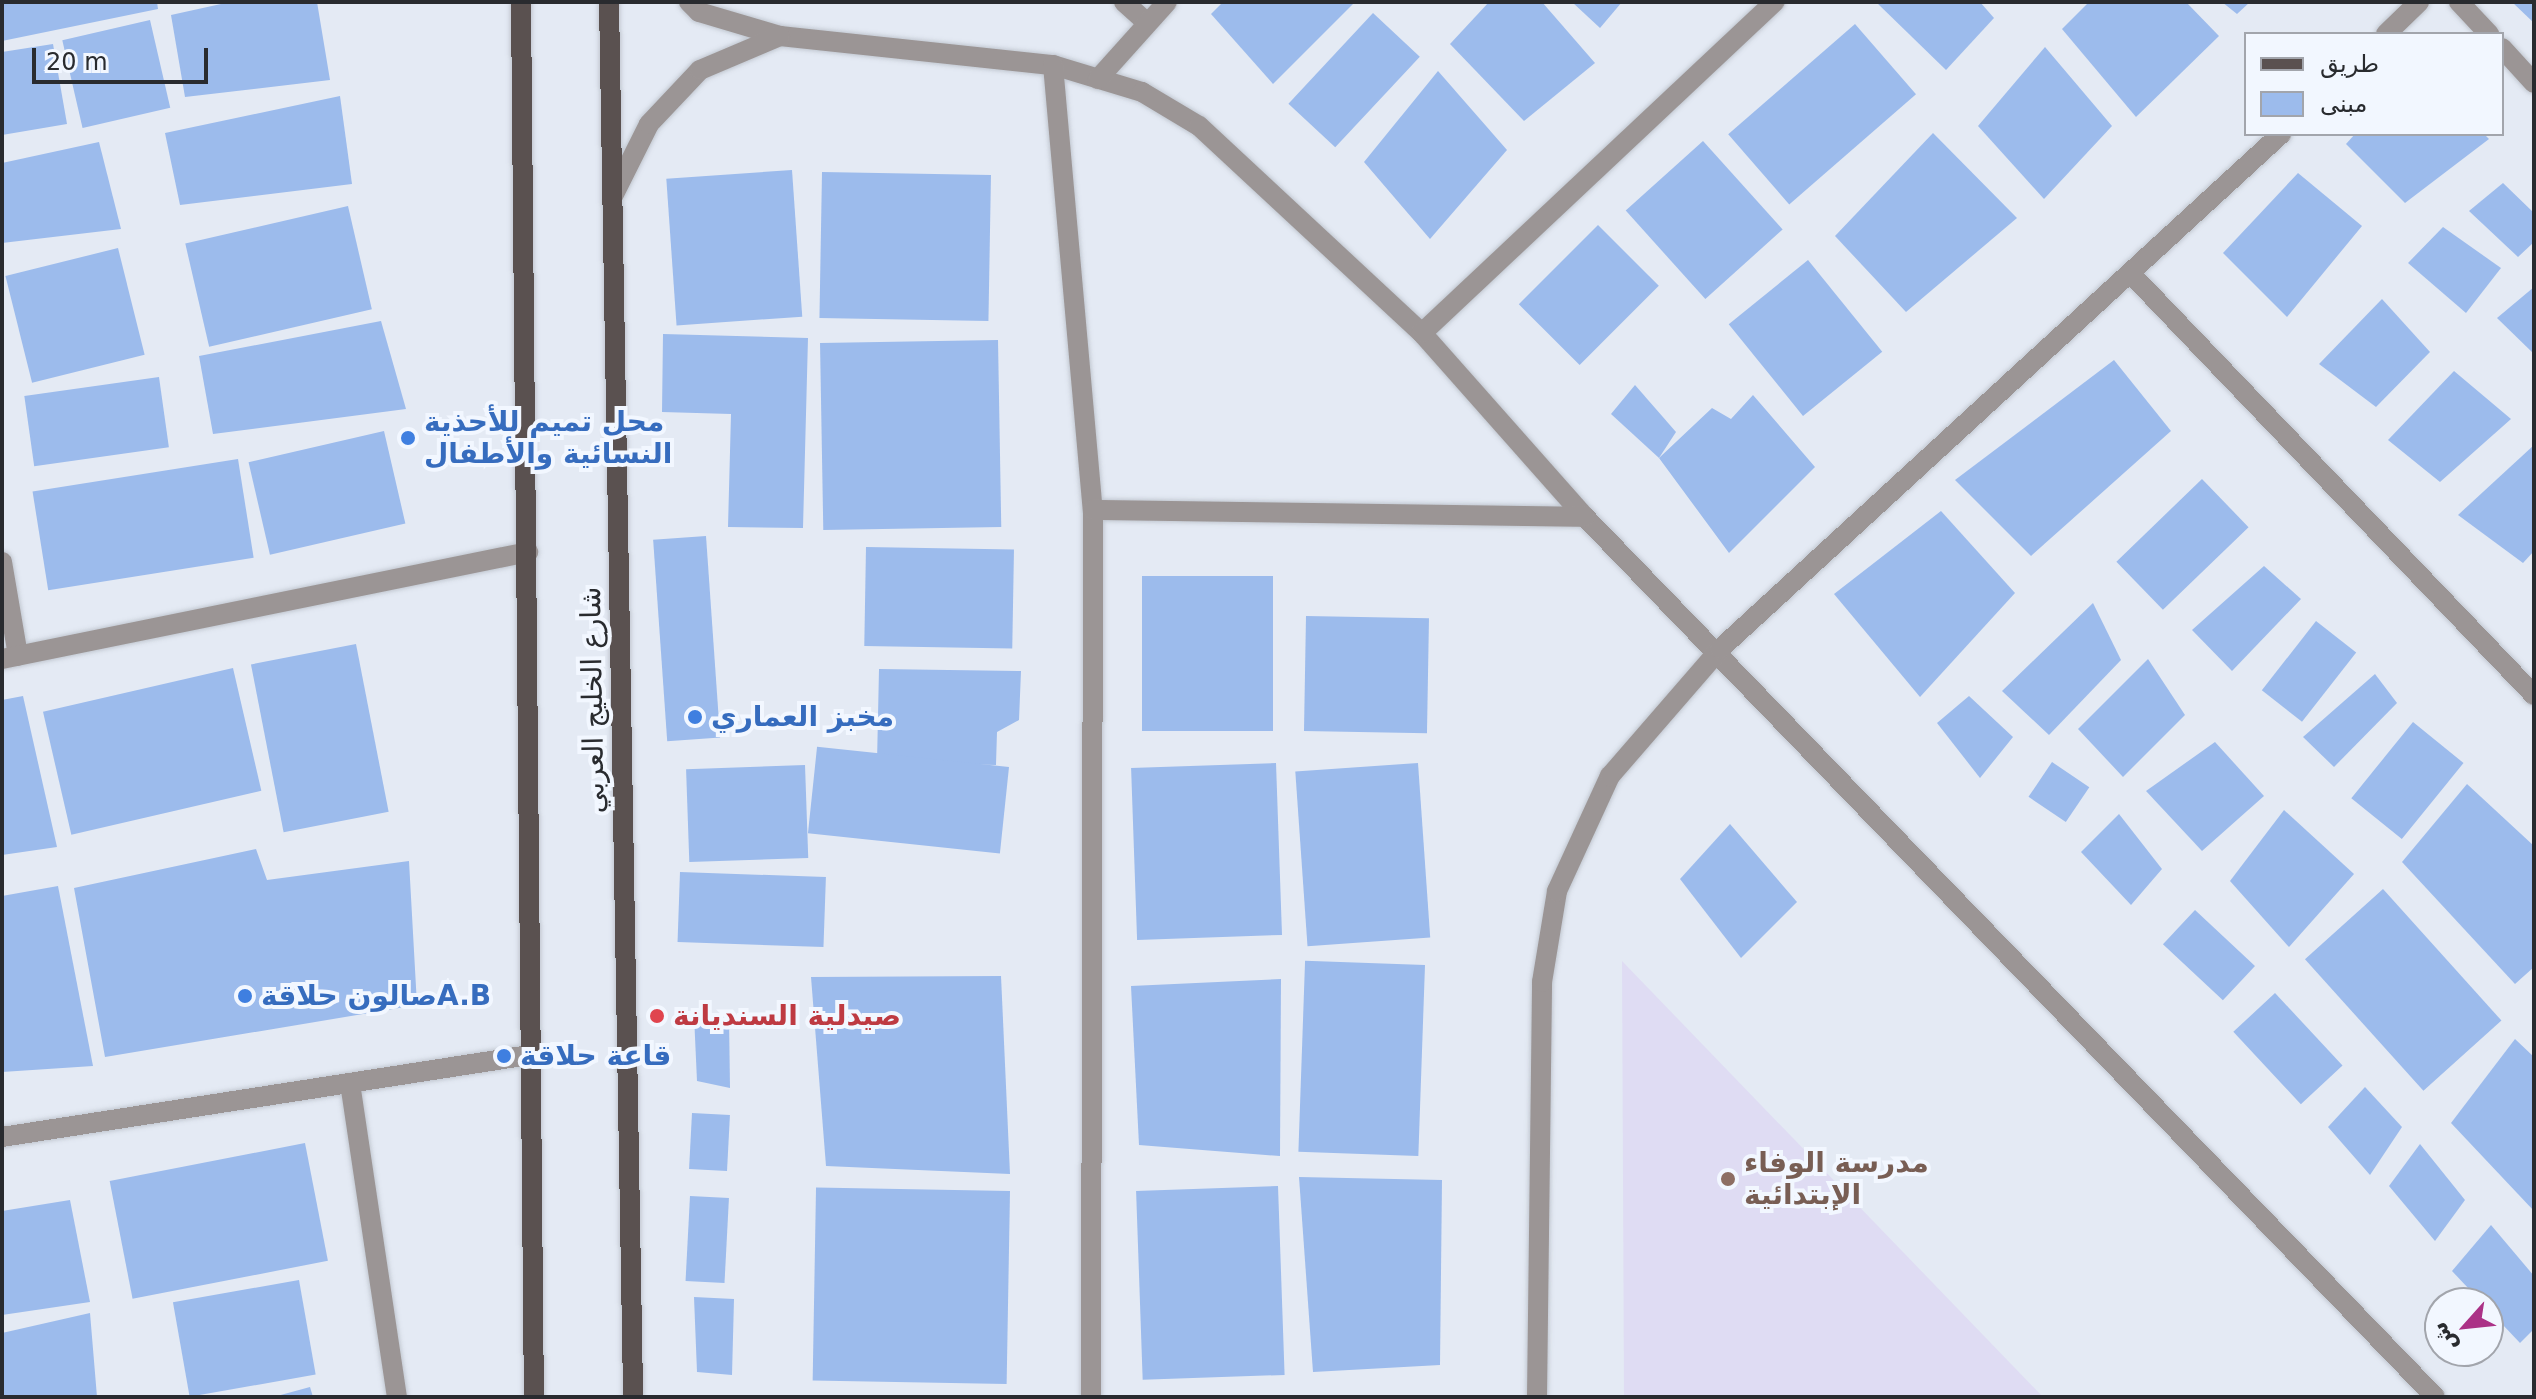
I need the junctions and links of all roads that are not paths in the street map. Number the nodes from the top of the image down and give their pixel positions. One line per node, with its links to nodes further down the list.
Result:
1 (521, 2): 23 (main road)
2 (609, 2): 18 (main road, شارع الخليج العربي)
3 (689, 2): 12 (street)
4 (1124, 2): 9 (street)
5 (1167, 2): 9 (street)
6 (1775, 2): 20 (street)
7 (2419, 2): 10 (street)
8 (2459, 2): 11 (street)
9 (1146, 22): 15 (street)
10 (2388, 32)
11 (2487, 32)
12 (780, 36): 14 (street); 18 (street)
13 (2504, 50): 16 (street)
14 (1053, 65): 15 (street); 21 (street)
15 (1098, 79): 20 (street)
16 (2534, 83)
17 (2279, 136): 19 (street)
18 (613, 196): 33 (main road, شارع الخليج العربي)
19 (2133, 276): 25 (street); 27 (street)
20 (1422, 333): 22 (street)
21 (1093, 510): 22 (street); 34 (street)
22 (1585, 517): 25 (street)
23 (528, 552): 26 (street); 28 (main road)
24 (2, 562): 26 (street)
25 (1720, 649): 35 (street); 36 (street)
26 (10, 657)
27 (2534, 695)
28 (529, 1055): 29 (street); 32 (main road)
29 (350, 1083): 30 (street); 31 (street)
30 (2, 1137)
31 (397, 1397)
32 (534, 1397)
33 (633, 1397)
34 (1091, 1397)
35 (1537, 1397)
36 (2435, 1397)

